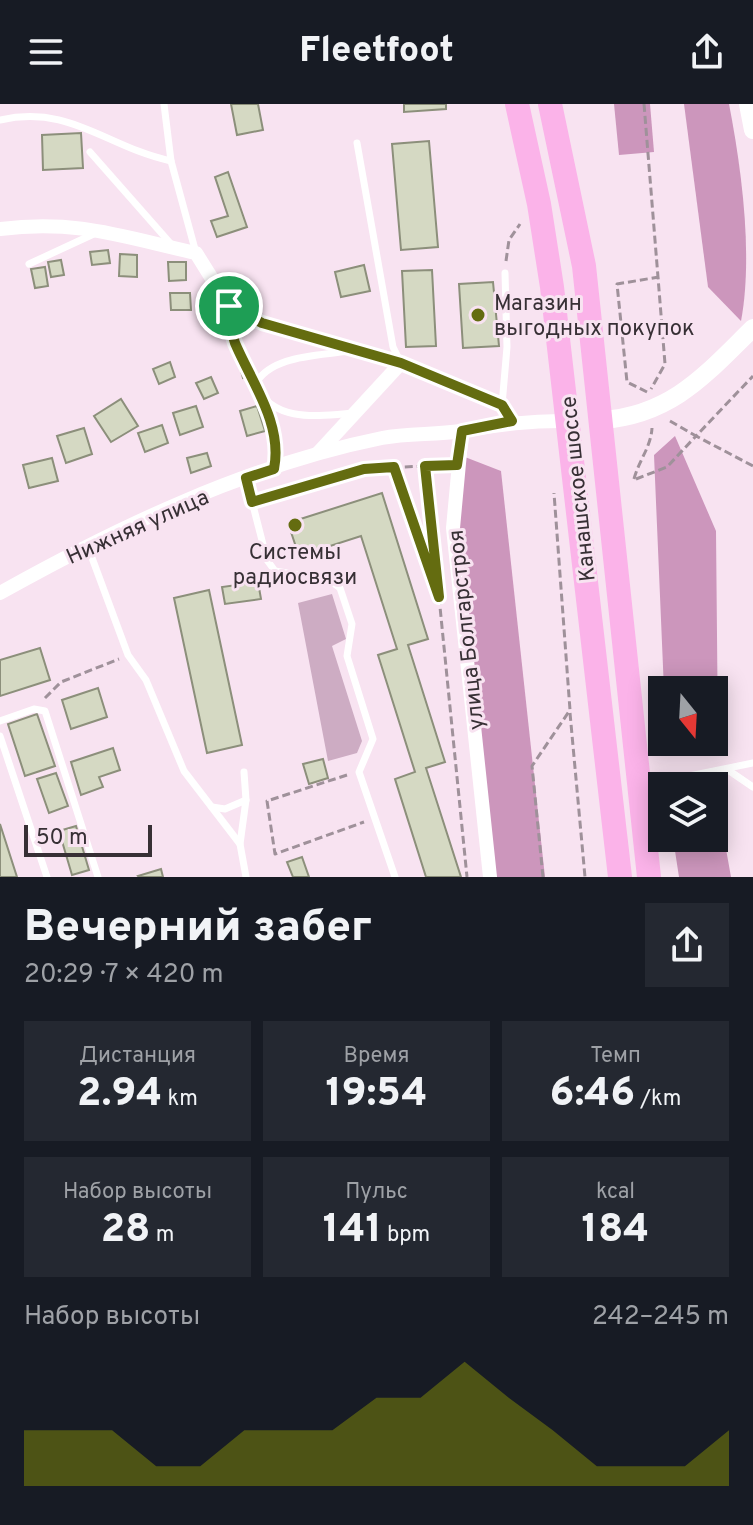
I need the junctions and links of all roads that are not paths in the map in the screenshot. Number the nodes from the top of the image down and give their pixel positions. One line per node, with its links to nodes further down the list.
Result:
1 (164, 104): 9 (lane)
2 (517, 104): 23 (main road, Канашское шоссе)
3 (748, 104): 6 (street)
4 (551, 107): 21 (main road, Канашское шоссе)
5 (0, 120): 9 (lane)
6 (753, 130)
7 (357, 143): 18 (lane)
8 (90, 152): 12 (lane)
9 (171, 161): 13 (lane)
10 (0, 229): 11 (street)
11 (104, 229): 12 (street); 14 (lane)
12 (176, 248): 13 (street)
13 (196, 253): 17 (street)
14 (29, 264)
15 (505, 273): 19 (lane)
16 (753, 328): 21 (street)
17 (354, 350): 18 (street); 20 (lane)
18 (401, 363): 19 (street); 20 (street)
19 (502, 405): 22 (street)
20 (355, 413): 25 (street)
21 (602, 420): 23 (main road); 36 (main road, Канашское шоссе)
22 (512, 421): 23 (street, Нижняя улица); 24 (street, Нижняя улица)
23 (570, 421): 46 (main road, Канашское шоссе)
24 (462, 431): 25 (street, Нижняя улица); 45 (street, улица Болгарстроя)
25 (318, 454): 26 (street, Нижняя улица)
26 (246, 478): 27 (street, Нижняя улица); 44 (lane)
27 (87, 545): 28 (street, Нижняя улица); 39 (lane)
28 (0, 593)
29 (0, 721): 42 (lane)
30 (0, 736): 32 (lane)
31 (753, 763): 34 (lane)
32 (11, 766): 33 (lane); 41 (lane)
33 (0, 769)
34 (728, 770): 36 (lane); 37 (lane)
35 (244, 772): 38 (lane)
36 (639, 786): 47 (main road, Канашское шоссе)
37 (753, 787)
38 (246, 800): 39 (lane); 40 (lane)
39 (212, 807): 40 (lane)
40 (240, 844): 43 (lane)
41 (47, 877)
42 (98, 877)
43 (246, 877)
44 (395, 877)
45 (490, 877)
46 (620, 877)
47 (649, 877)

